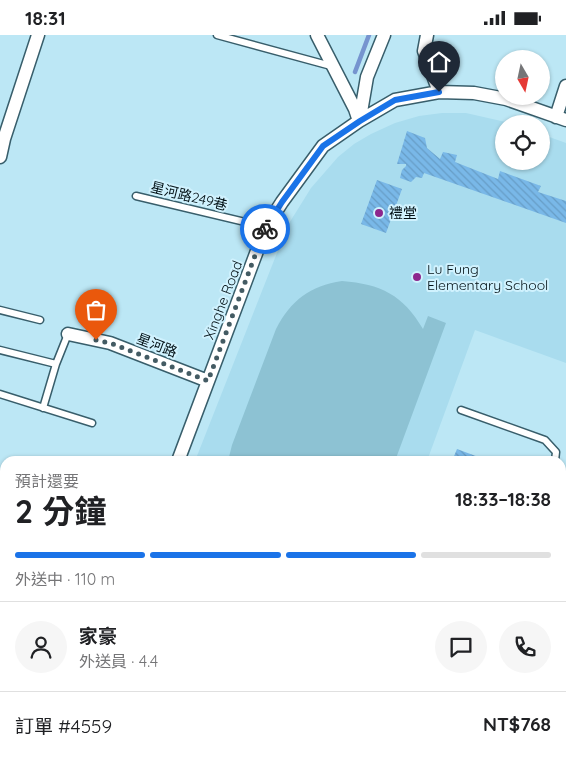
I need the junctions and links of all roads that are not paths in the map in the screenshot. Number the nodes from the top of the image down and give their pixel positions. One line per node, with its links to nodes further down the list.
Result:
1 (38, 35): 11 (street)
2 (216, 35): 6 (lane)
3 (317, 35): 6 (street)
4 (384, 35): 10 (street)
5 (427, 35): 8 (street)
6 (333, 66): 10 (street)
7 (566, 86): 9 (street, Xinghe Road)
8 (439, 92): 9 (street, Xinghe Road); 10 (street, Xinghe Road)
9 (561, 119)
10 (360, 121): 13 (street, Xinghe Road)
11 (0, 157)
12 (136, 196): 13 (lane, 星河路249巷)
13 (266, 227): 19 (street, Xinghe Road)
14 (0, 310): 15 (lane)
15 (40, 321)
16 (68, 334): 18 (lane, 星河路); 19 (street, 星河路)
17 (0, 350): 18 (lane)
18 (56, 364): 21 (lane, 星河路)
19 (208, 381): 24 (street, Xinghe Road)
20 (0, 394): 21 (lane)
21 (43, 408): 23 (lane)
22 (461, 411): 25 (lane)
23 (92, 423)
24 (180, 456)
25 (556, 456)

